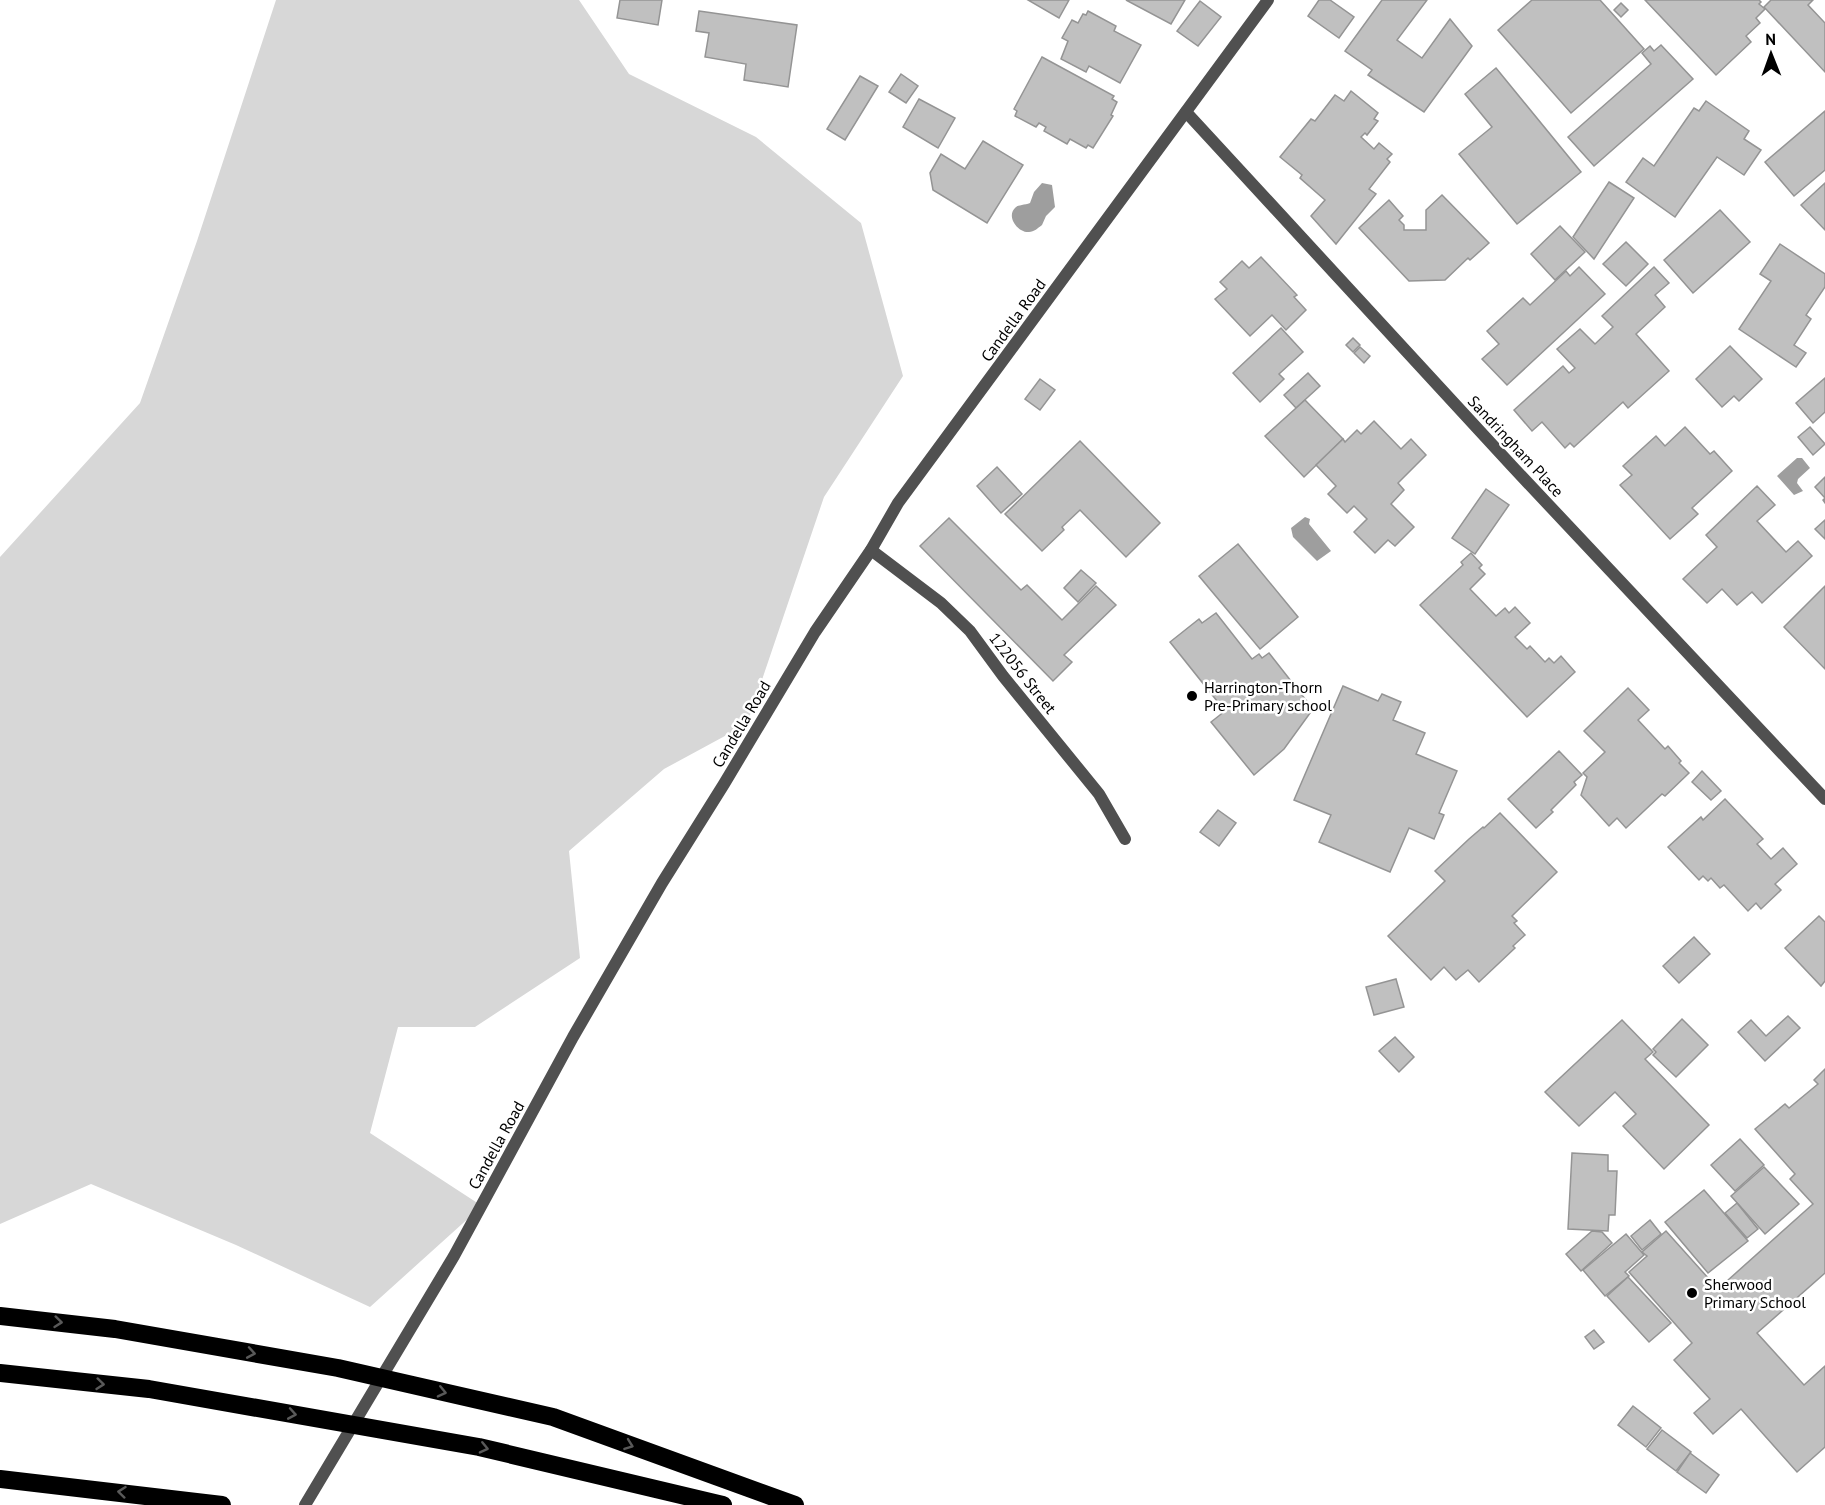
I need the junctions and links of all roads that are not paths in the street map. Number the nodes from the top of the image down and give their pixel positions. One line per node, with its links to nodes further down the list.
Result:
1 (1268, 0): 2 (street, Candella Road)
2 (1186, 112): 3 (street, Candella Road); 4 (street, Sandringham Place)
3 (871, 550): 5 (street, 122056 Street); 10 (street, Candella Road)
4 (1825, 799)
5 (1125, 839)
6 (0, 1316): 12 (highway, one-way to 12)
7 (0, 1373): 11 (highway, one-way to 11)
8 (0, 1479): 9 (highway, one-way to 8)
9 (222, 1505)
10 (304, 1505)
11 (723, 1505)
12 (795, 1505)

